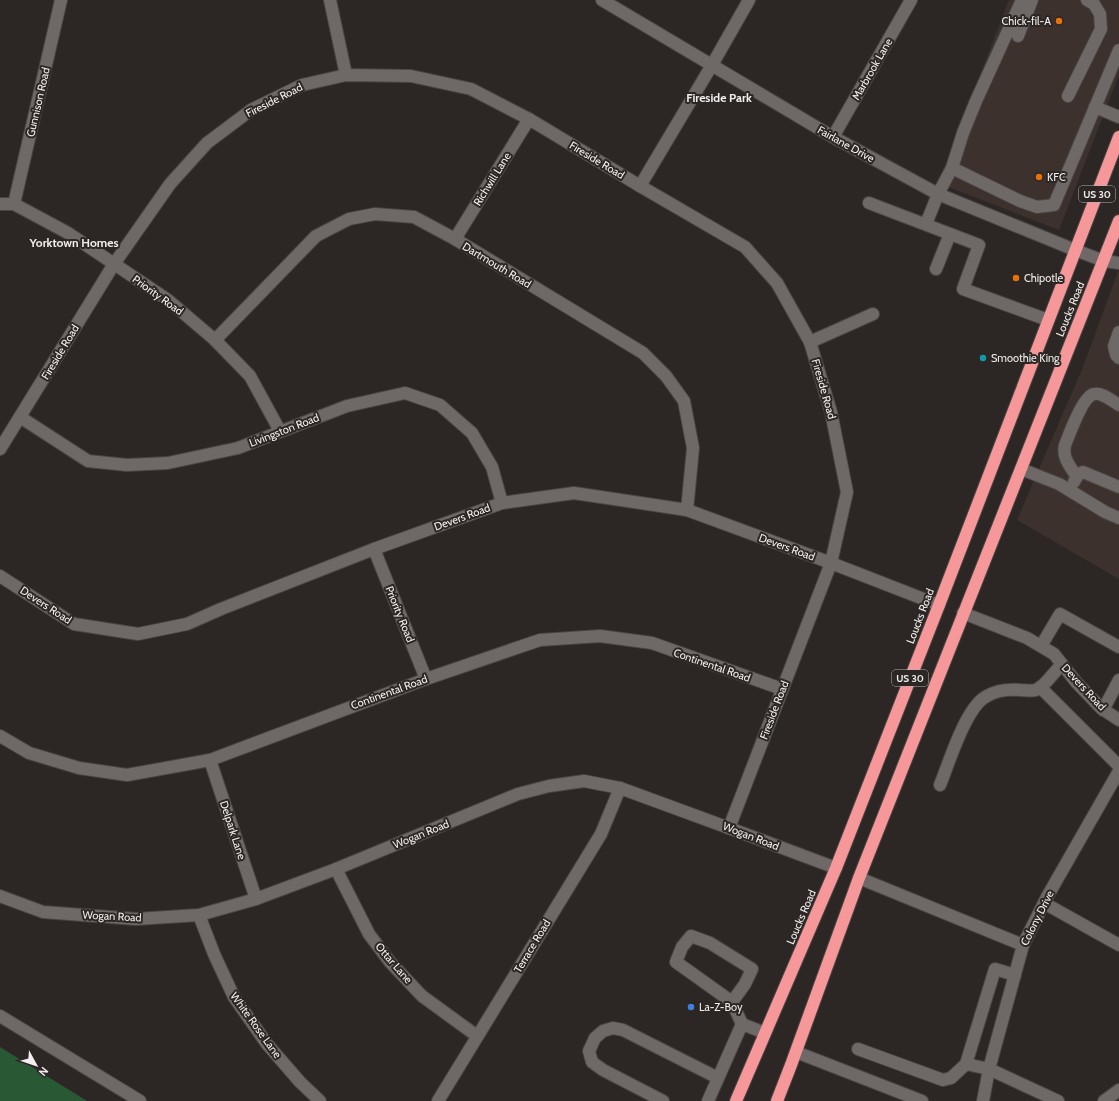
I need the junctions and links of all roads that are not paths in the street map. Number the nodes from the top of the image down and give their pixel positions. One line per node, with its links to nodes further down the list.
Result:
1 (61, 0): 24 (street, Gunnison Road)
2 (330, 0): 12 (street)
3 (602, 0): 11 (street, Fairlane Drive)
4 (749, 0): 11 (street)
5 (911, 0): 17 (street, Marbrook Lane)
6 (1022, 0): 19 (street)
7 (1032, 0): 9 (street)
8 (1087, 0): 13 (street)
9 (1018, 36)
10 (1119, 50): 14 (street)
11 (712, 65): 17 (street, Fairlane Drive); 20 (street)
12 (346, 75): 16 (street, Fireside Road); 31 (street, Fireside Road)
13 (1068, 96)
14 (1095, 107): 15 (street); 19 (street)
15 (1119, 117)
16 (529, 119): 20 (street, Fireside Road); 28 (street, Richwill Lane)
17 (833, 137): 21 (street, Fairlane Drive)
18 (1119, 137): 29 (highway, Loucks Road / US 30)
19 (952, 168): 21 (street)
20 (640, 186): 38 (street, Fireside Road)
21 (938, 194): 26 (street); 29 (street, Fairlane Drive)
22 (870, 203): 26 (street)
23 (0, 204): 24 (street, Priority Road)
24 (14, 204): 31 (street, Priority Road)
25 (1119, 221): 30 (highway, Loucks Road / US 30)
26 (926, 224): 27 (street)
27 (950, 234): 33 (street); 35 (street)
28 (455, 239): 37 (street, Dartmouth Road); 49 (street, Dartmouth Road)
29 (1075, 250): 30 (street, Fairlane Drive); 35 (highway, Loucks Road / US 30)
30 (1104, 261): 32 (street, Fairlane Drive); 44 (highway, Loucks Road / US 30)
31 (114, 264): 37 (street, Priority Road); 41 (street, Fireside Road)
32 (1119, 264)
33 (936, 269)
34 (873, 314): 38 (street)
35 (1048, 320): 54 (highway, Loucks Road / US 30)
36 (1118, 335): 39 (street)
37 (215, 340): 42 (street, Priority Road)
38 (810, 342): 52 (street, Fireside Road)
39 (1119, 358)
40 (1119, 405): 45 (street)
41 (20, 417): 42 (street, Livingston Road); 43 (street, Fireside Road)
42 (280, 431): 48 (street, Livingston Road)
43 (0, 449)
44 (1021, 469): 47 (street); 55 (highway, Loucks Road / US 30)
45 (1077, 477): 46 (street); 47 (street)
46 (1119, 487)
47 (1070, 490): 50 (street)
48 (502, 502): 49 (street, Devers Road); 51 (street, Devers Road)
49 (687, 510): 52 (street, Devers Road)
50 (1119, 518)
51 (374, 549): 53 (street, Devers Road); 59 (street, Priority Road)
52 (831, 563): 54 (street, Devers Road); 62 (street, Fireside Road)
53 (0, 576)
54 (939, 605): 72 (highway, Loucks Road / US 30)
55 (963, 613): 56 (street, Devers Road); 74 (highway, Loucks Road / US 30)
56 (1041, 646): 57 (street); 58 (street, Devers Road)
57 (1119, 647)
58 (1062, 664): 61 (street); 63 (street, Devers Road)
59 (426, 678): 62 (street, Continental Road); 66 (street, Continental Road)
60 (1119, 680): 63 (street)
61 (1040, 687): 67 (street); 69 (street)
62 (782, 689): 71 (street, Fireside Road)
63 (1103, 710): 64 (street, Devers Road)
64 (1119, 720)
65 (0, 736): 66 (street, Continental Road)
66 (210, 760): 76 (street, Delpark Lane)
67 (1119, 766)
68 (1119, 771): 77 (street, Colony Drive)
69 (940, 785)
70 (620, 788): 71 (street, Wogan Road); 73 (street, Wogan Road); 86 (street, Terrace Road)
71 (730, 828): 72 (street, Wogan Road)
72 (836, 868): 85 (highway, Loucks Road / US 30)
73 (336, 869): 76 (street, Wogan Road); 86 (street, Ottar Lane)
74 (859, 878): 79 (street); 88 (highway, Loucks Road / US 30)
75 (0, 896): 78 (street, Wogan Road)
76 (256, 899): 78 (street, Wogan Road)
77 (1044, 903): 79 (street, Colony Drive); 80 (street)
78 (199, 915): 95 (street, White Rose Lane)
79 (1023, 945): 81 (street, Colony Drive)
80 (1119, 945)
81 (1015, 975): 89 (street); 90 (street, Colony Drive)
82 (732, 1002): 82 (street); 84 (street)
83 (0, 1016): 94 (street)
84 (742, 1024): 85 (street); 91 (street)
85 (765, 1033): 99 (highway, Loucks Road / US 30)
86 (477, 1036): 96 (street, Terrace Road)
87 (858, 1049): 89 (street)
88 (796, 1052): 93 (street); 100 (highway, Loucks Road / US 30)
89 (966, 1064): 90 (street)
90 (989, 1069): 102 (street, Colony Drive); 103 (street)
91 (718, 1078): 97 (street); 98 (street)
92 (1119, 1090): 104 (street)
93 (909, 1099): 101 (street)
94 (140, 1101)
95 (320, 1101)
96 (438, 1101)
97 (663, 1101)
98 (708, 1101)
99 (736, 1101)
100 (777, 1101)
101 (922, 1101)
102 (983, 1101)
103 (1058, 1101)
104 (1104, 1101)

